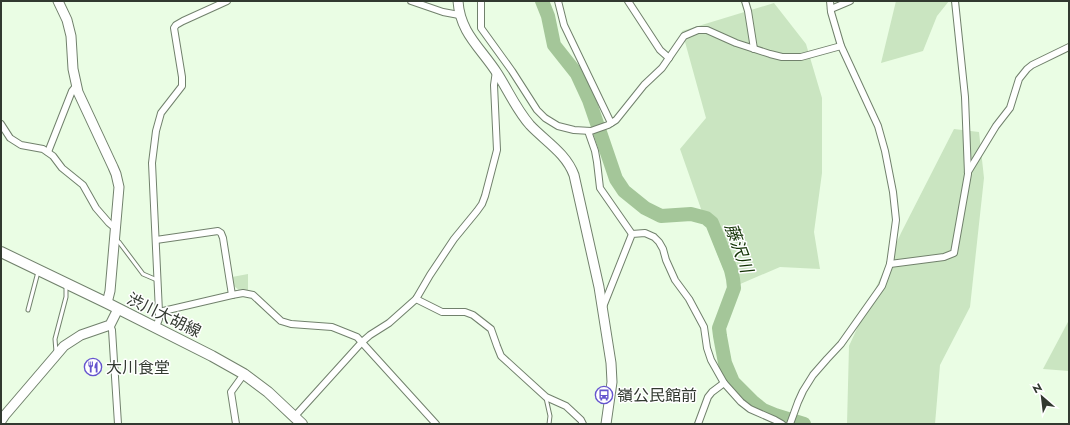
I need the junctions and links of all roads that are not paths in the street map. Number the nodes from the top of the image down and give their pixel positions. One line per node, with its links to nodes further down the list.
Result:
1 (58, 1): 19 (street)
2 (227, 1): 28 (street)
3 (411, 1): 13 (street)
4 (458, 1): 13 (street)
5 (481, 1): 22 (street)
6 (558, 1): 21 (street)
7 (628, 1): 17 (street)
8 (744, 1): 16 (street)
9 (830, 1): 12 (street)
10 (850, 1): 12 (street)
11 (954, 1): 24 (street)
12 (831, 9): 14 (street)
13 (459, 15): 18 (street)
14 (841, 46): 16 (street); 30 (street)
15 (1069, 47): 24 (street)
16 (754, 49): 17 (street)
17 (669, 58): 21 (street)
18 (496, 71): 35 (street); 38 (street)
19 (76, 86): 23 (street); 25 (street)
20 (1, 124): 23 (street)
21 (610, 124): 22 (street)
22 (589, 131): 26 (street)
23 (48, 152): 25 (street)
24 (968, 174): 30 (street)
25 (116, 228): 27 (street)
26 (632, 234): 38 (street); 46 (street)
27 (115, 239): 32 (lane); 36 (street)
28 (156, 240): 32 (street); 34 (street)
29 (1, 252): 31 (main road, 渋川大胡線)
30 (890, 264): 59 (street)
31 (39, 270): 33 (main road, 渋川大胡線); 39 (lane)
32 (157, 280): 40 (street)
33 (66, 283): 36 (main road, 渋川大胡線); 44 (lane)
34 (232, 296): 40 (street); 43 (street)
35 (416, 299): 43 (street); 47 (street)
36 (107, 303): 37 (main road, 渋川大胡線)
37 (118, 309): 41 (street); 42 (main road, 渋川大胡線)
38 (603, 309): 56 (street)
39 (28, 310)
40 (159, 312): 42 (street)
41 (110, 325): 44 (street); 50 (street)
42 (156, 327): 45 (main road, 渋川大胡線)
43 (362, 342): 48 (street); 53 (street)
44 (56, 354): 49 (street)
45 (244, 374): 48 (main road, 渋川大胡線); 51 (street)
46 (724, 383): 57 (street); 58 (street)
47 (546, 397): 54 (lane); 55 (street)
48 (295, 416): 52 (main road, 渋川大胡線)
49 (1, 421)
50 (118, 424)
51 (236, 424)
52 (302, 424)
53 (436, 424)
54 (549, 424)
55 (583, 424)
56 (606, 424)
57 (698, 424)
58 (782, 424)
59 (790, 424)

